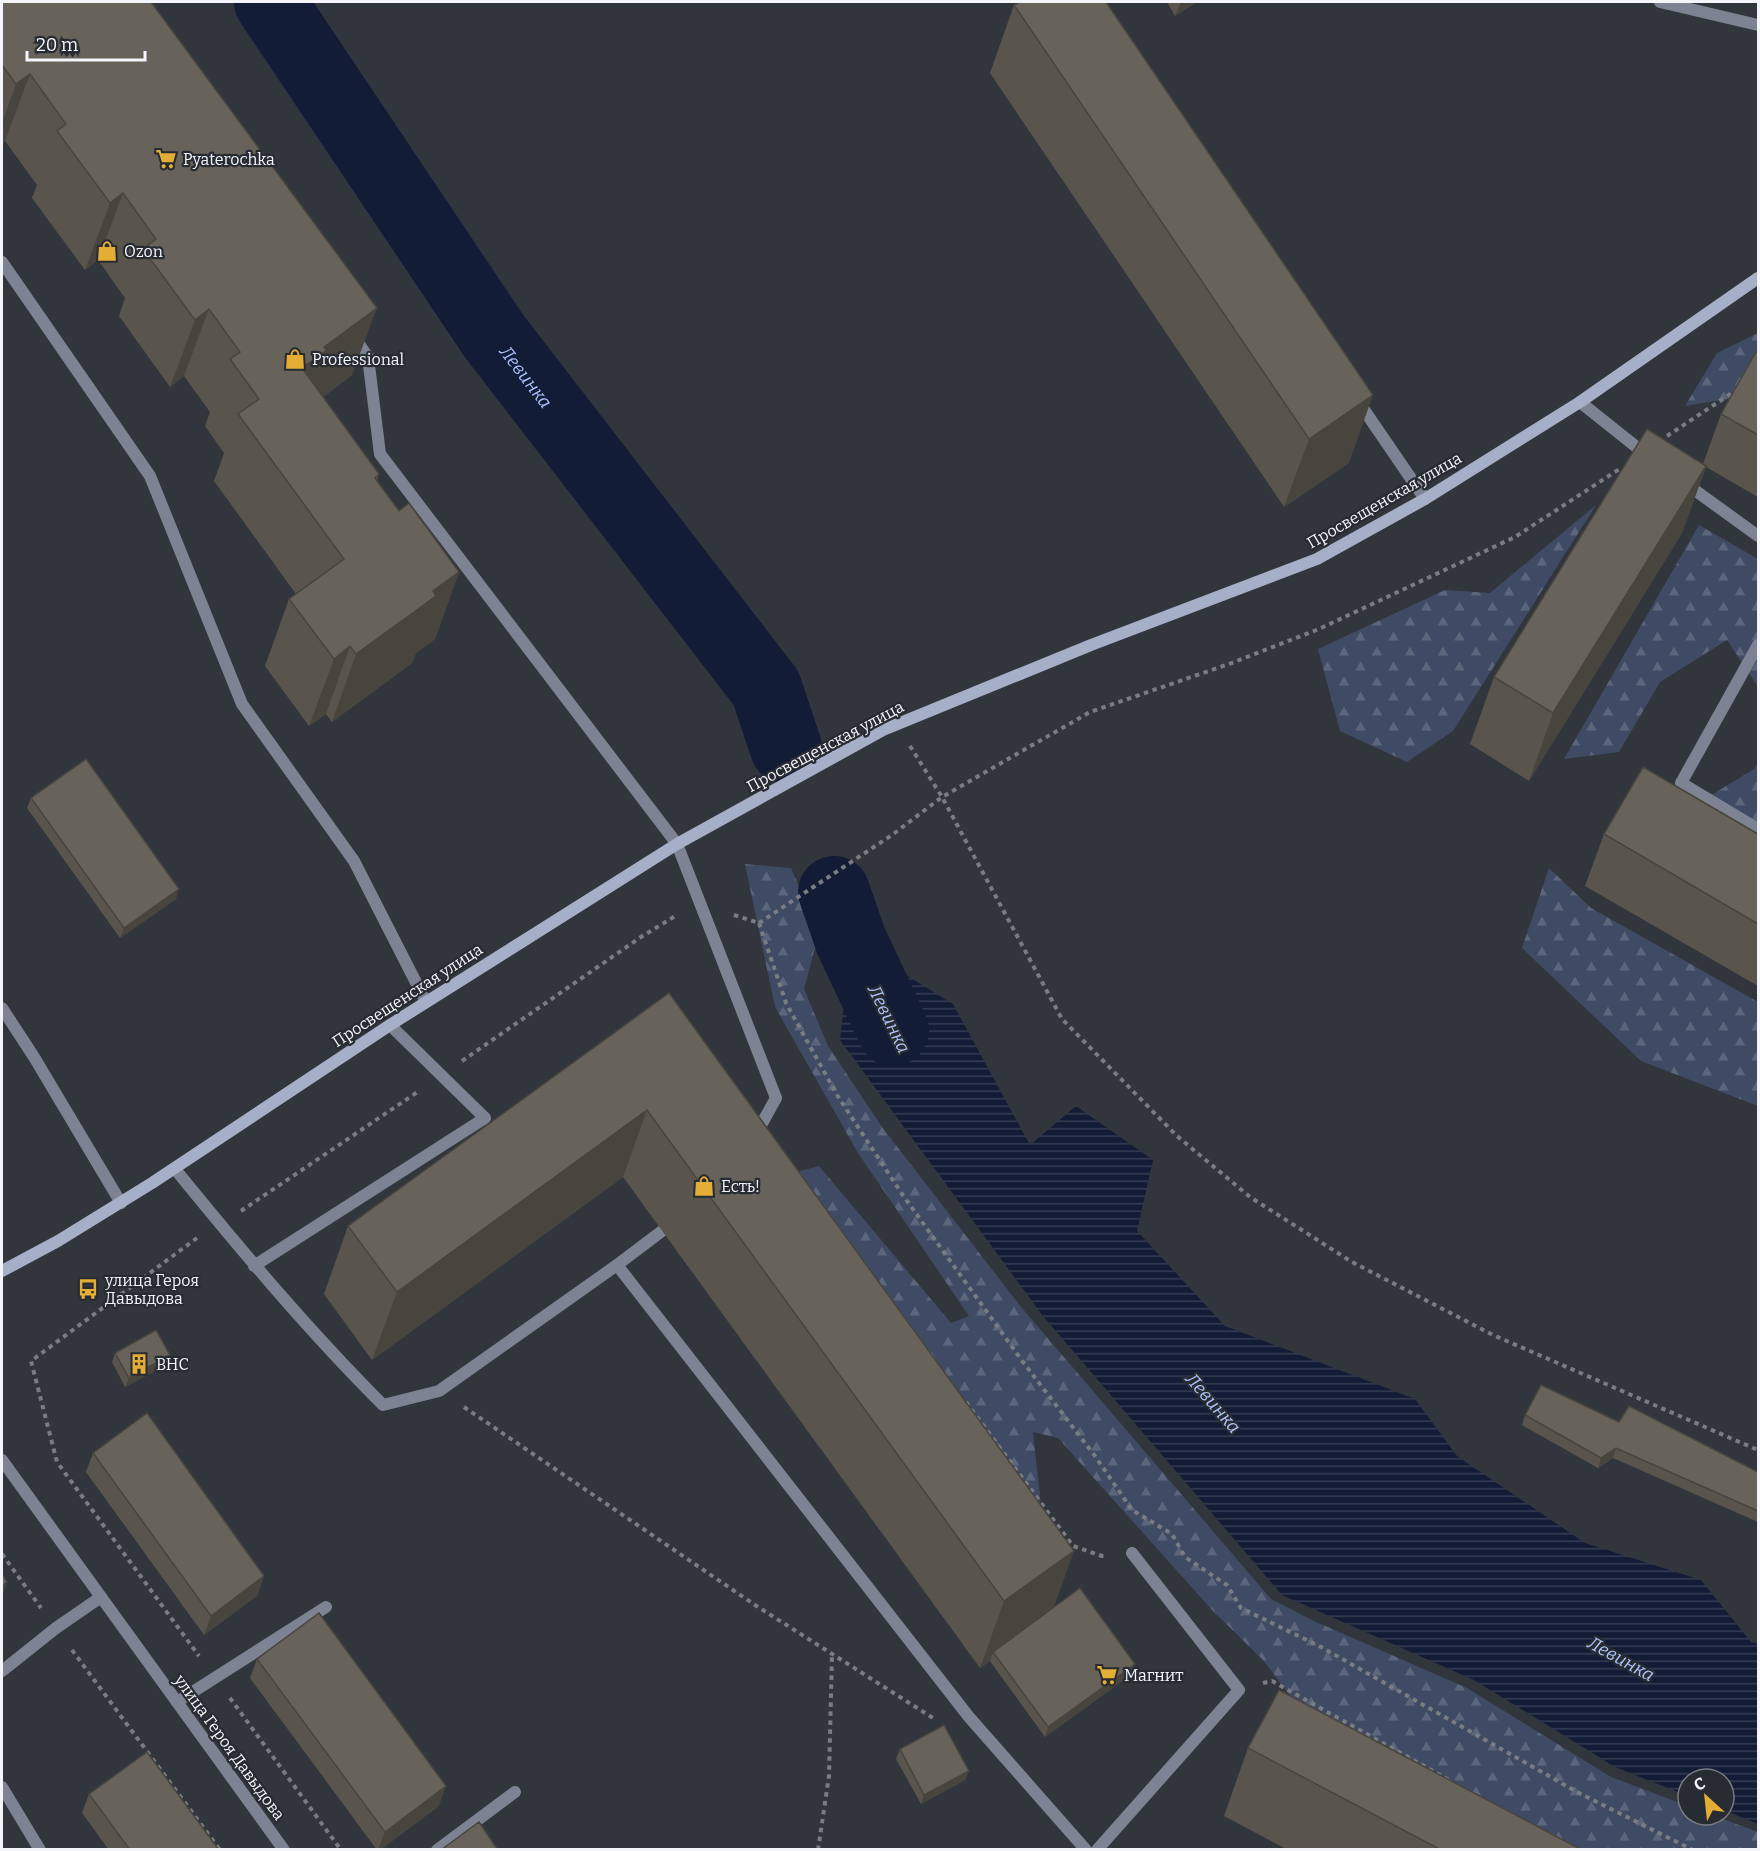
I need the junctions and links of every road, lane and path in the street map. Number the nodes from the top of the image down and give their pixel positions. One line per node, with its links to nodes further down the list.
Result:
1 (1660, 2): 2 (street)
2 (1758, 25)
3 (2, 262): 17 (street)
4 (1758, 278): 8 (main road, Просвещенская улица)
5 (347, 328): 16 (street)
6 (1741, 386): 9 (path)
7 (1351, 392): 10 (street)
8 (1580, 402): 9 (street); 10 (main road, Просвещенская улица)
9 (1643, 453): 11 (street); 14 (path)
10 (1425, 499): 13 (main road, Просвещенская улица)
11 (1758, 536)
12 (1758, 645): 15 (street)
13 (897, 725): 14 (path); 16 (main road, Просвещенская улица)
14 (942, 797): 29 (path); 51 (path)
15 (1758, 829)
16 (677, 844): 17 (main road, Просвещенская улица); 20 (street)
17 (426, 1002): 19 (main road, Просвещенская улица)
18 (2, 1008): 22 (street)
19 (390, 1025): 21 (main road, Просвещенская улица); 25 (street)
20 (750, 1144)
21 (175, 1168): 22 (main road, Просвещенская улица); 25 (street)
22 (121, 1203): 26 (main road, Просвещенская улица)
23 (662, 1231): 24 (street)
24 (618, 1265): 27 (street); 49 (street)
25 (254, 1266): 27 (street)
26 (2, 1271)
27 (440, 1391): 36 (path)
28 (962, 1397): 31 (path)
29 (1758, 1450)
30 (2, 1460): 33 (street, улица Героя Давыдова)
31 (1132, 1553): 38 (street)
32 (2, 1554): 35 (path)
33 (101, 1597): 35 (street); 39 (street, улица Героя Давыдова)
34 (326, 1607): 39 (street)
35 (56, 1628): 37 (street); 45 (path)
36 (832, 1655): 40 (path); 48 (path)
37 (2, 1671)
38 (1239, 1690): 41 (path); 50 (street)
39 (177, 1702): 46 (street, улица Героя Давыдова)
40 (933, 1718)
41 (1456, 1784)
42 (2, 1787): 44 (street)
43 (515, 1792): 47 (street)
44 (40, 1850)
45 (220, 1850)
46 (284, 1850)
47 (437, 1850)
48 (818, 1850)
49 (1086, 1850)
50 (1097, 1850)
51 (1693, 1850)

